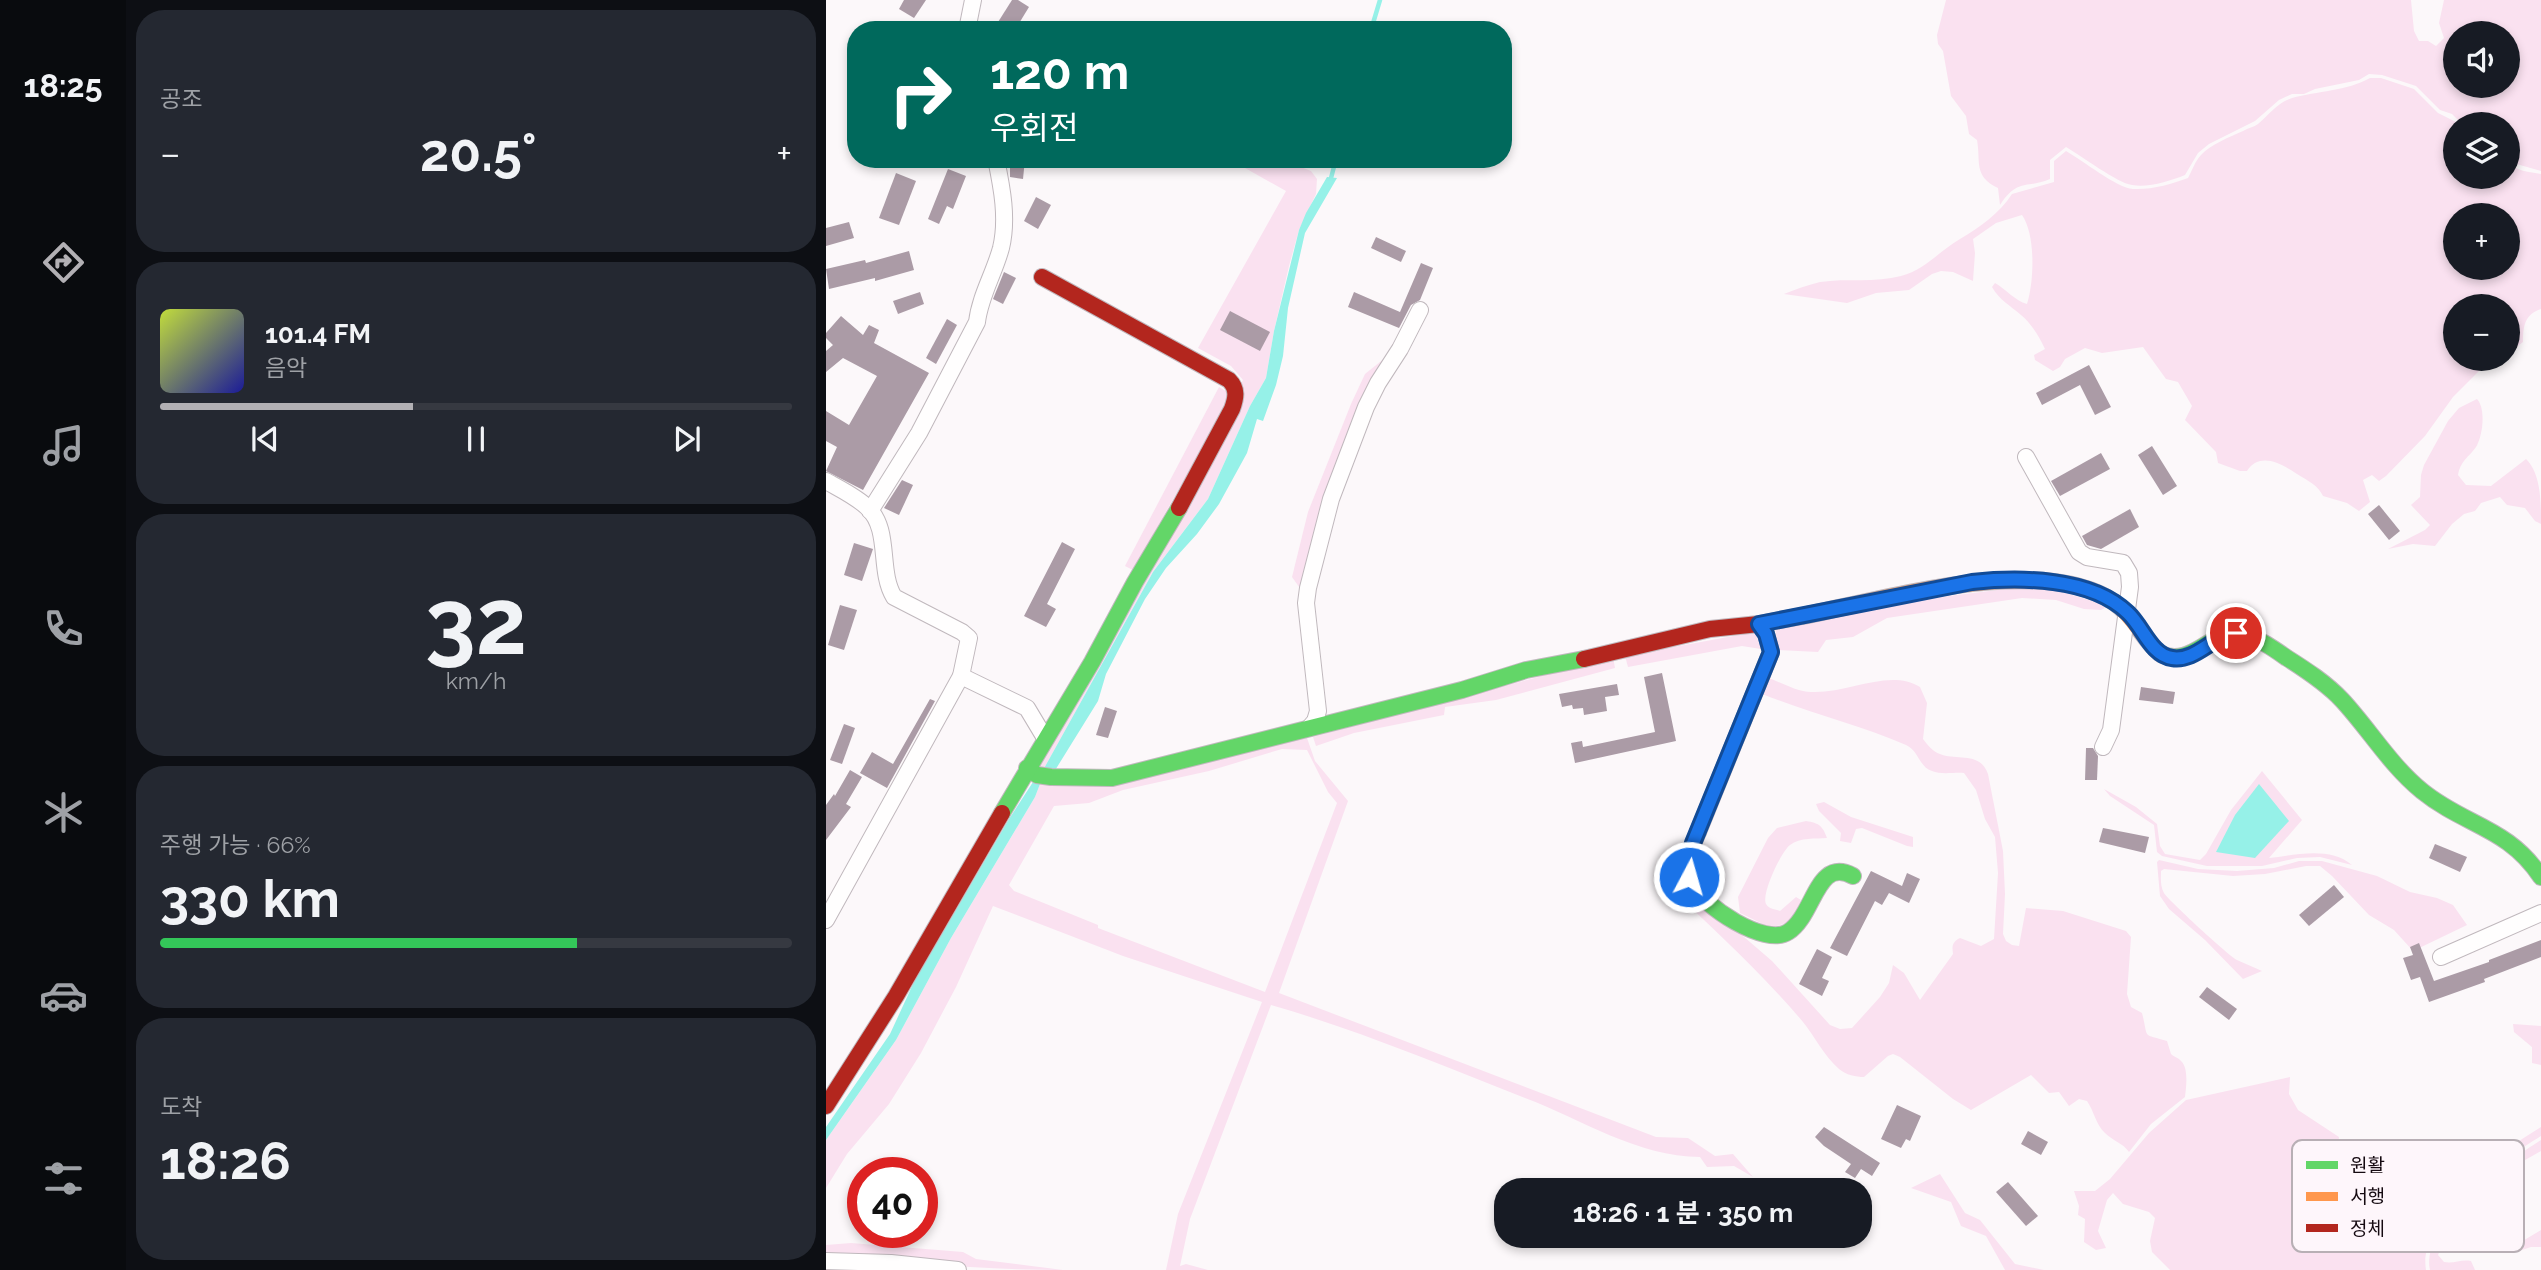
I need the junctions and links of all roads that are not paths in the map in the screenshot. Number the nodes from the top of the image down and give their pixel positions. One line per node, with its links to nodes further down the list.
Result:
1 (973, 0): 2 (street)
2 (969, 21)
3 (997, 168): 8 (street)
4 (1042, 277): 13 (street)
5 (1420, 310): 12 (street)
6 (2025, 457): 9 (street)
7 (826, 481): 8 (street)
8 (870, 511): 11 (street)
9 (2127, 611): 10 (street); 14 (street); 17 (street)
10 (1759, 624): 12 (street); 16 (street)
11 (961, 676): 13 (street); 19 (street)
12 (1309, 728): 15 (street)
13 (1045, 738): 15 (street)
14 (2103, 747)
15 (1039, 773): 21 (street)
16 (1853, 876)
17 (2541, 877)
18 (2541, 913): 20 (street)
19 (826, 920)
20 (2441, 957)
21 (826, 1105)
22 (826, 1261): 23 (street)
23 (958, 1270)

